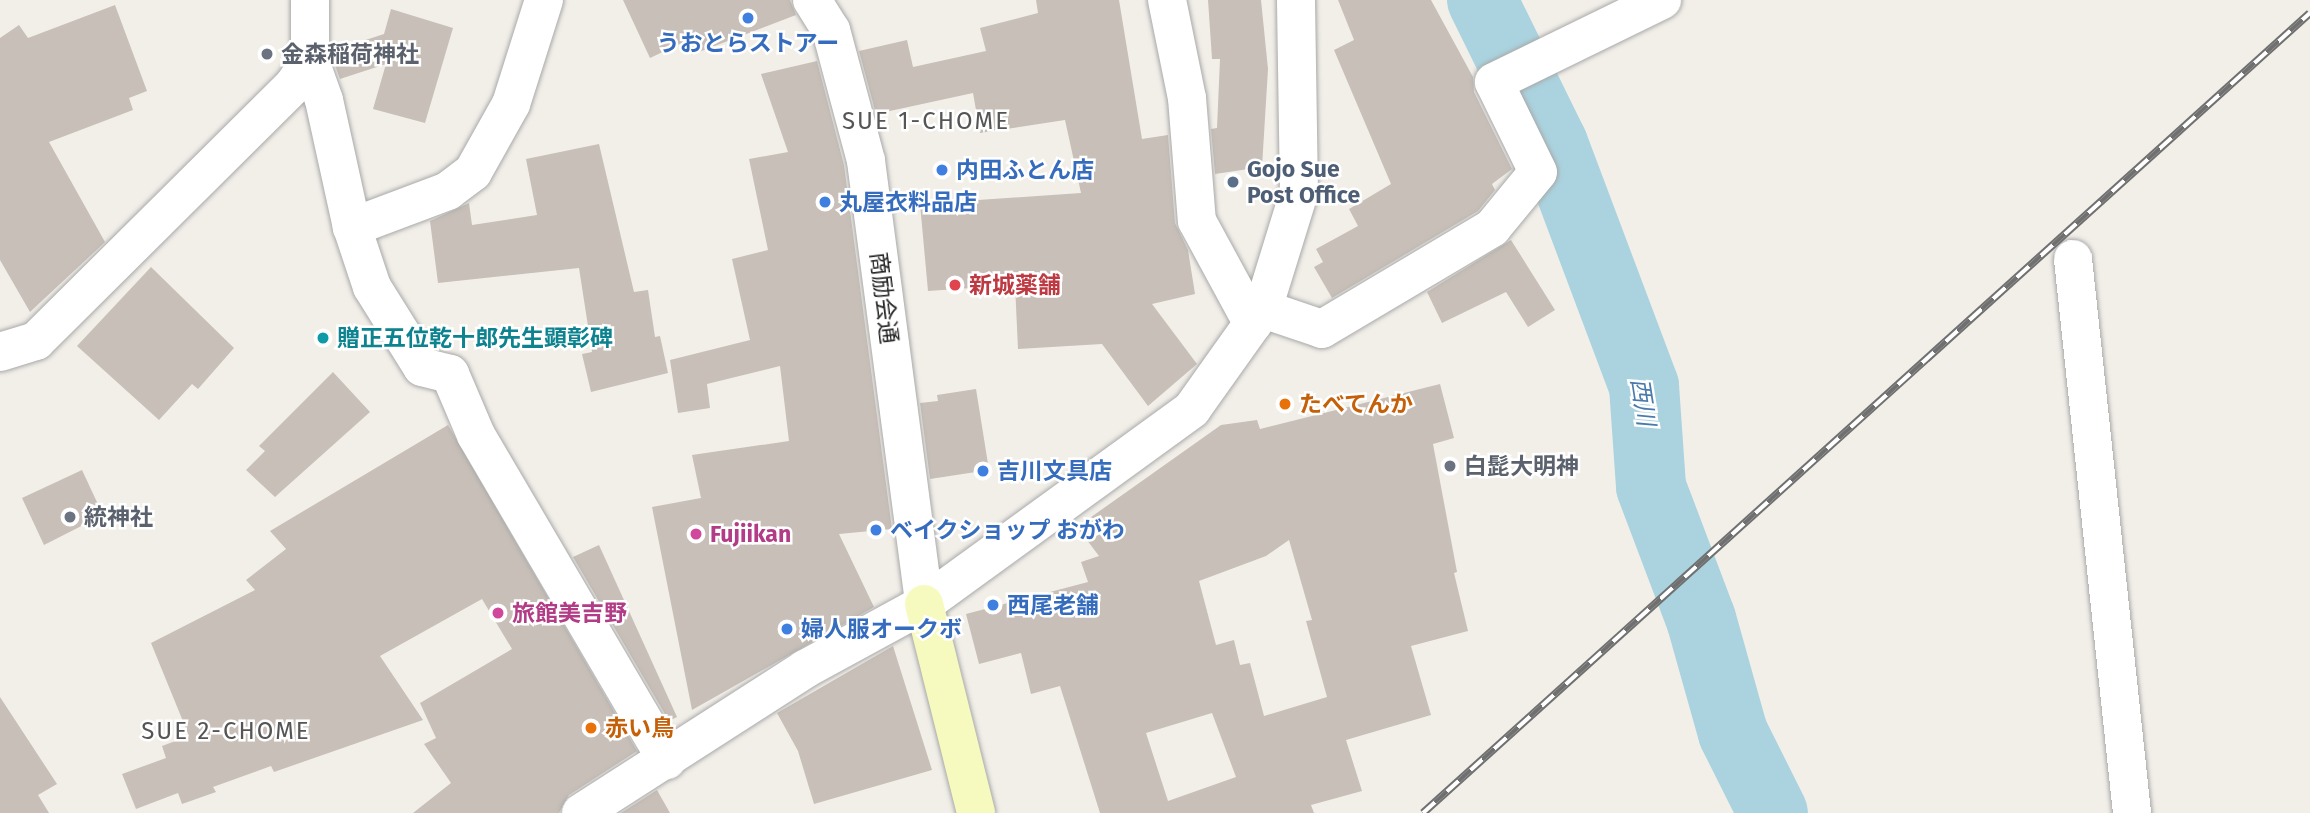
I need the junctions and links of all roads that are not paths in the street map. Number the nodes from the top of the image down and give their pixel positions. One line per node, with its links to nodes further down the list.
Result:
1 (310, 0): 7 (street)
2 (544, 0): 8 (street)
3 (812, 0): 12 (street, 商励会通)
4 (1167, 0): 10 (street)
5 (1296, 0): 10 (street)
6 (1662, 0): 10 (street)
7 (310, 61): 8 (street); 11 (street)
8 (352, 227): 13 (street)
9 (2073, 259): 16 (street)
10 (1258, 316): 12 (street)
11 (0, 352)
12 (924, 604): 13 (street); 15 (street)
13 (667, 760): 14 (street)
14 (581, 813)
15 (976, 813)
16 (2132, 813)

